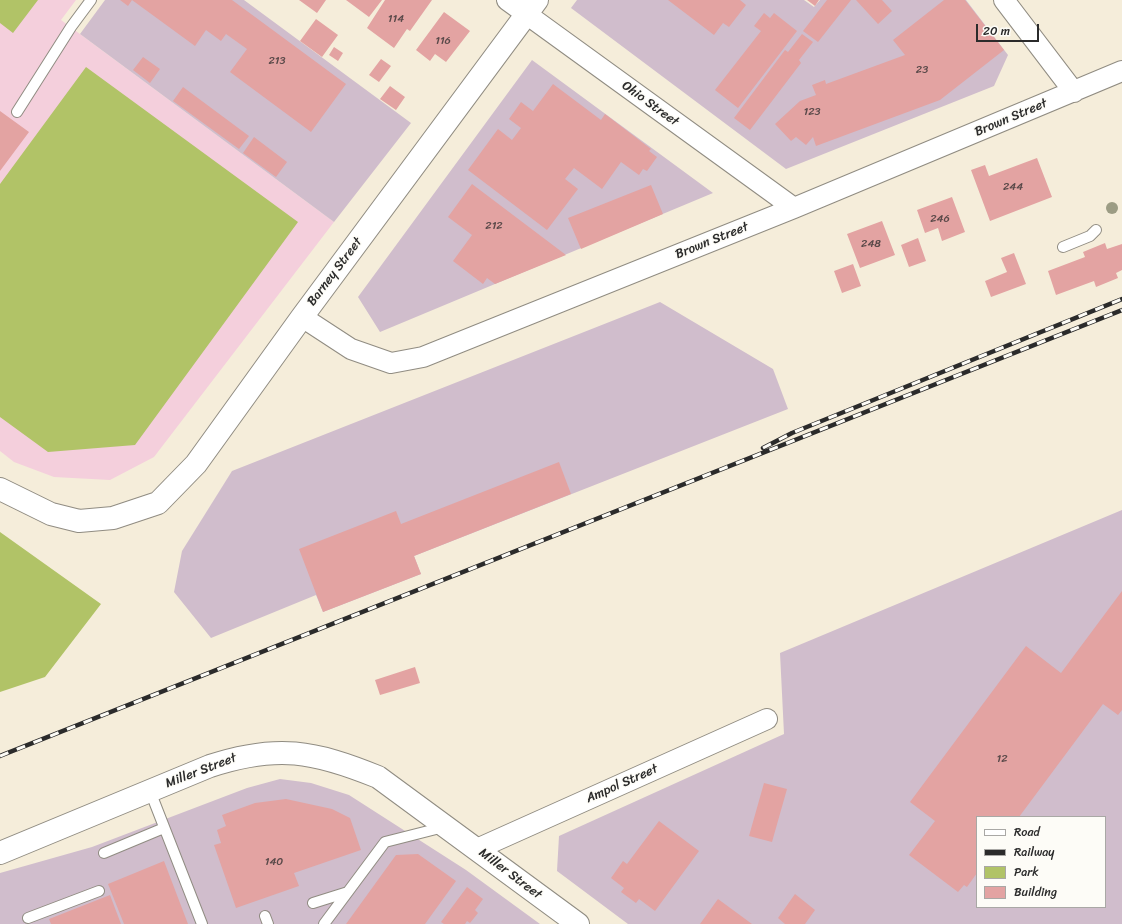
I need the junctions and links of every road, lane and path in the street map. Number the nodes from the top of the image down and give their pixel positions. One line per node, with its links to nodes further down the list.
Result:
1 (91, 0): 7 (lane)
2 (507, 0): 4 (street, Ohio Street)
3 (1004, 0): 6 (street)
4 (531, 7): 8 (street, Ohio Street); 11 (street, Barney Street)
5 (1122, 71): 6 (street, Brown Street)
6 (1074, 92): 8 (street, Brown Street)
7 (17, 112)
8 (794, 208): 11 (street, Brown Street)
9 (1096, 230): 10 (lane)
10 (1063, 247)
11 (302, 317): 12 (street, Barney Street)
12 (0, 488)
13 (767, 719): 17 (street, Ampol Street)
14 (150, 791): 15 (street, Miller Street); 16 (lane); 18 (street, Miller Street)
15 (446, 826): 17 (street, Miller Street); 21 (lane)
16 (164, 828): 19 (lane); 24 (lane)
17 (477, 849): 26 (street, Miller Street)
18 (0, 853)
19 (104, 853)
20 (99, 891): 23 (lane)
21 (348, 892): 22 (lane); 25 (lane)
22 (313, 903)
23 (28, 918)
24 (202, 924)
25 (324, 924)
26 (578, 924)

